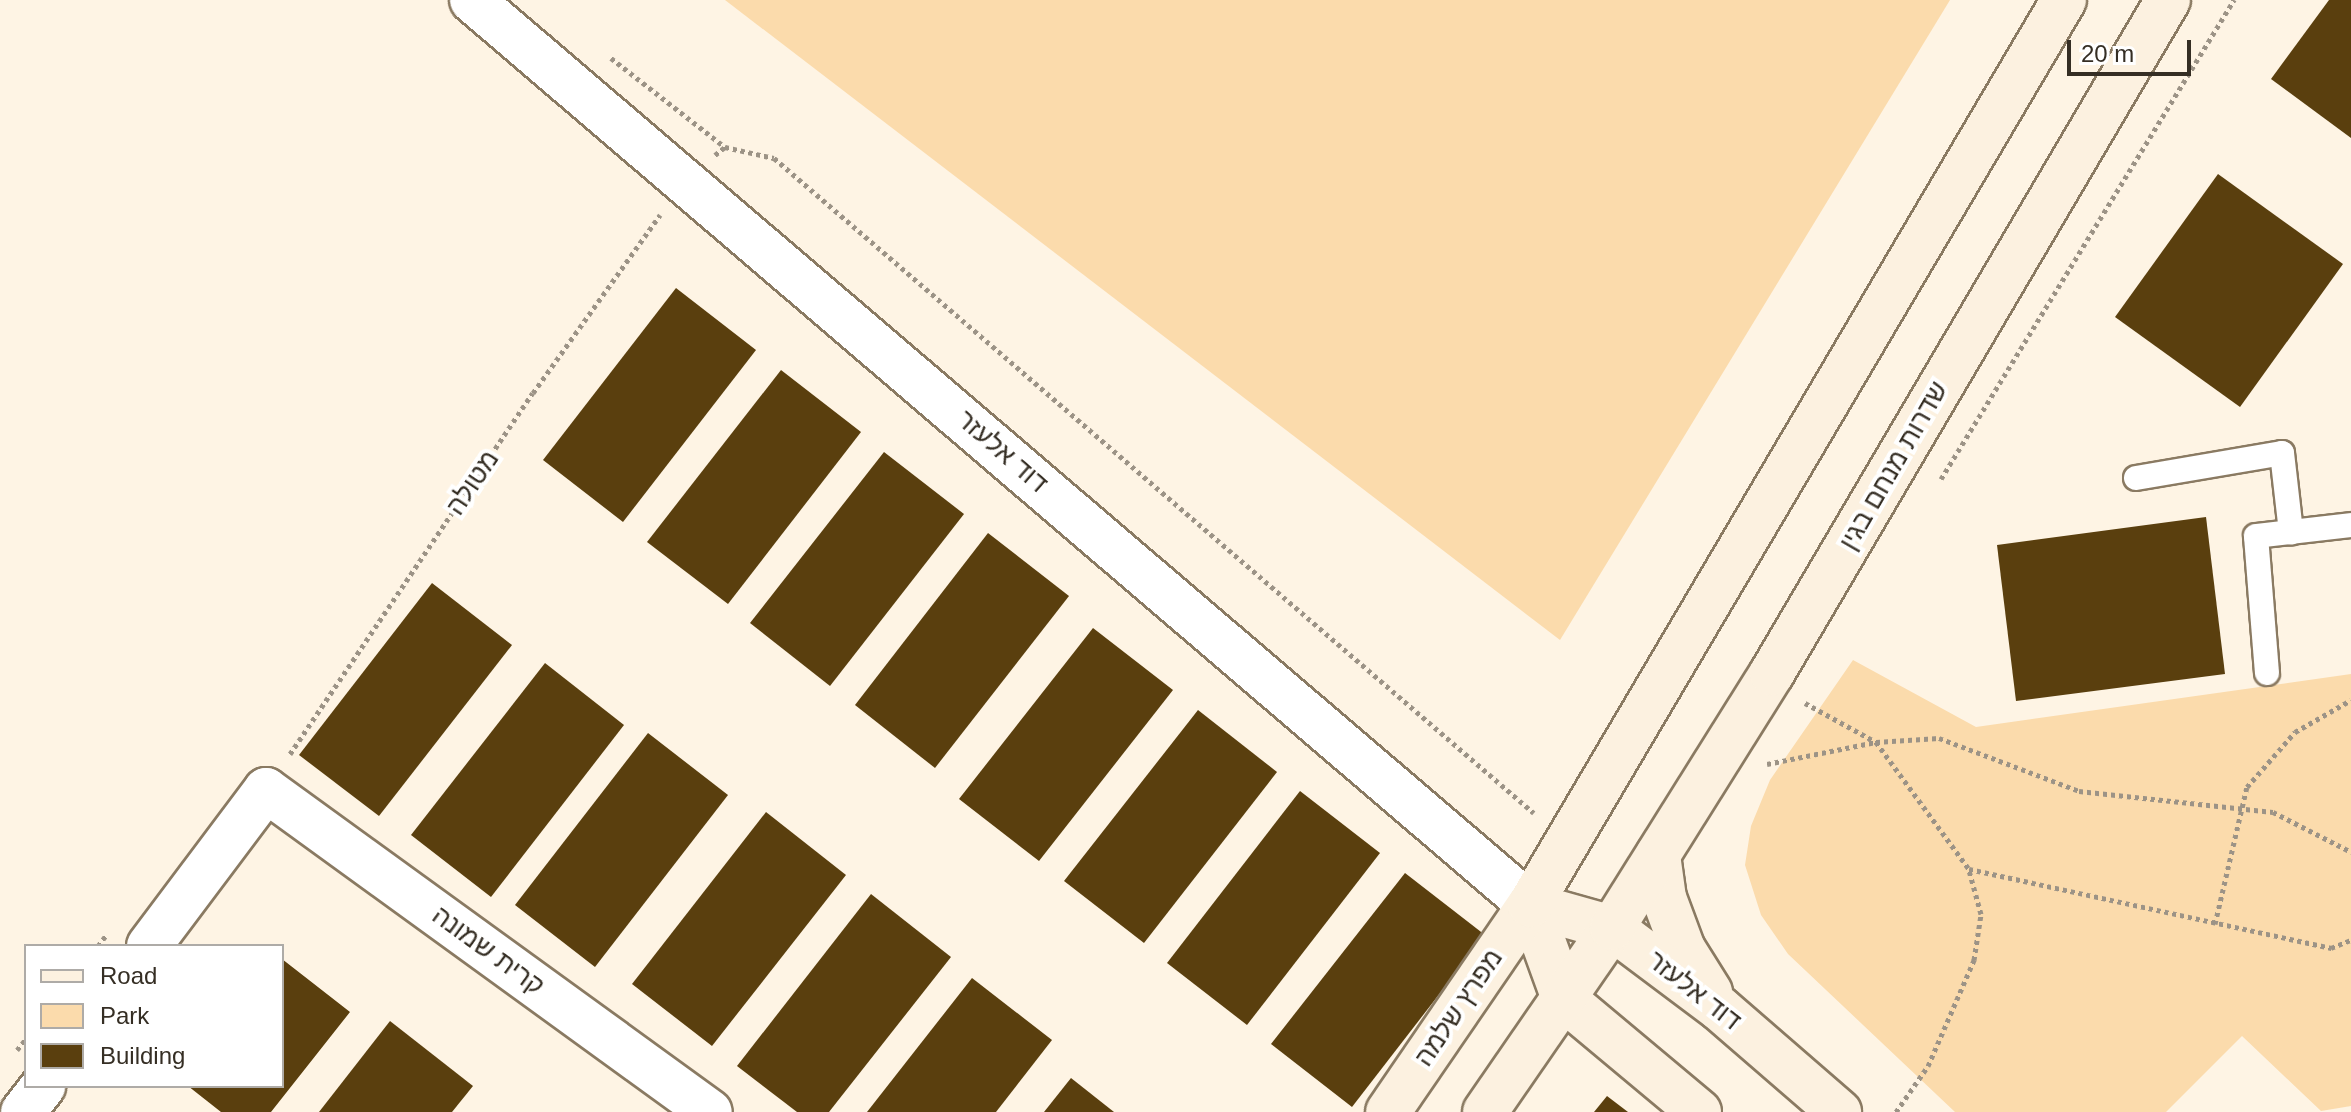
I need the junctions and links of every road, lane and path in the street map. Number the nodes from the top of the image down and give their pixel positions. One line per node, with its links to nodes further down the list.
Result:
1 (472, 0): 7 (street, דוד אלעזר)
2 (2064, 0): 19 (street)
3 (2168, 0): 21 (street, שדרות מנחם בגין)
4 (2234, 0): 9 (path)
5 (600, 49): 6 (path)
6 (725, 147): 7 (path, מטולה); 19 (path)
7 (685, 180): 17 (path, מטולה); 23 (street, דוד אלעזר)
8 (2136, 478): 11 (lane)
9 (1936, 486)
10 (2351, 525): 11 (lane)
11 (2291, 532): 12 (lane)
12 (2267, 673)
13 (1812, 689): 15 (path)
14 (2351, 700): 18 (path)
15 (1876, 742): 16 (path); 18 (path); 22 (path)
16 (1762, 765)
17 (266, 790): 26 (street); 32 (street, קרית שמונה)
18 (2242, 805): 20 (path); 24 (path)
19 (1567, 841): 23 (street)
20 (2351, 852)
21 (1658, 855): 25 (street, שדרות מנחם בגין); 30 (street)
22 (1969, 869): 24 (path); 38 (path)
23 (1530, 905): 25 (street, דוד אלעזר); 29 (street, דוד אלעזר); 34 (street, מפרץ שלמה)
24 (2215, 924): 27 (path)
25 (1612, 928): 29 (street); 30 (street, דוד אלעזר)
26 (133, 934): 28 (path)
27 (2351, 940)
28 (104, 944)
29 (1564, 999): 35 (street); 36 (street)
30 (1719, 1008): 37 (street, דוד אלעזר)
31 (41, 1088): 33 (street)
32 (706, 1111)
33 (23, 1112)
34 (1388, 1112)
35 (1485, 1112)
36 (1699, 1112)
37 (1839, 1112)
38 (1896, 1112)

